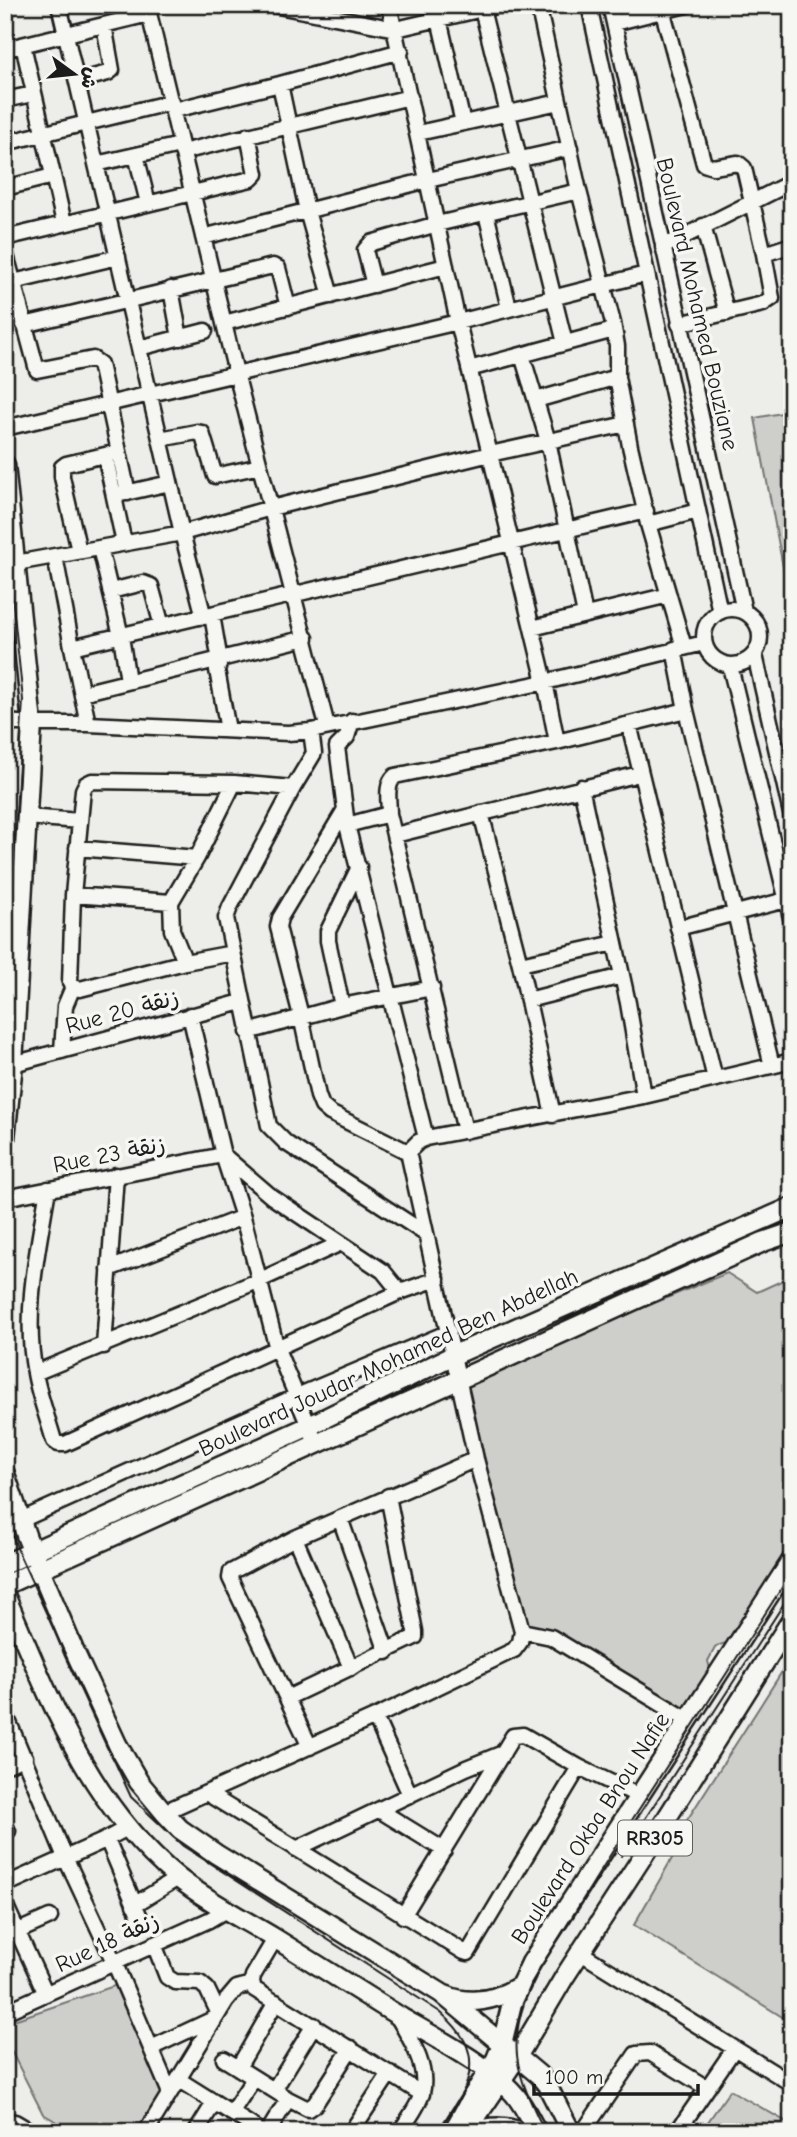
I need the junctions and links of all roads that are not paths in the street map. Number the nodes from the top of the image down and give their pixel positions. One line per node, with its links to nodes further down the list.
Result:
1 (59, 5): 17 (street)
2 (273, 5): 10 (street)
3 (389, 5): 16 (street)
4 (500, 5): 9 (street)
5 (538, 5): 26 (street)
6 (589, 5): 64 (street, Boulevard Mohamed Bouziane)
7 (610, 5): 14 (street, Boulevard Mohamed Bouziane)
8 (686, 5): 11 (street)
9 (481, 7): 13 (street); 28 (street)
10 (300, 8): 16 (street)
11 (662, 8): 14 (street); 47 (street)
12 (148, 10): 15 (street); 27 (street)
13 (439, 19): 16 (street); 30 (street)
14 (614, 23): 59 (street, Boulevard Mohamed Bouziane)
15 (104, 25): 17 (street); 21 (street)
16 (396, 30): 20 (street)
17 (66, 34): 18 (street); 21 (street)
18 (23, 45): 19 (street); 23 (street)
19 (5, 49)
20 (401, 51): 22 (street); 24 (street)
21 (77, 81): 29 (street)
22 (280, 84): 27 (street); 31 (street)
23 (33, 94): 25 (street); 33 (street)
24 (410, 97): 31 (street); 32 (street)
25 (5, 100)
26 (559, 102): 28 (street); 37 (street)
27 (173, 106): 29 (street); 36 (street)
28 (508, 114): 30 (street); 39 (street)
29 (86, 122): 33 (street); 40 (street)
30 (463, 123): 32 (street)
31 (289, 124): 34 (street); 50 (street)
32 (418, 133): 42 (street)
33 (42, 134): 35 (street); 41 (street)
34 (248, 135): 36 (street); 46 (street)
35 (5, 143)
36 (181, 148): 38 (street); 46 (street)
37 (570, 148): 39 (street); 45 (street)
38 (136, 155): 40 (street); 48 (street)
39 (520, 160): 42 (street); 49 (street)
40 (96, 164): 51 (street)
41 (52, 176): 44 (street); 53 (street)
42 (428, 180): 50 (street); 54 (street)
43 (792, 182): 47 (street)
44 (5, 188)
45 (579, 191): 49 (street); 68 (street)
46 (192, 194): 48 (street); 56 (street)
47 (752, 202): 55 (street); 61 (street)
48 (148, 203): 51 (street)
49 (530, 203): 52 (street); 71 (street)
50 (307, 211): 56 (street); 70 (street)
51 (107, 212): 53 (street); 62 (street)
52 (486, 213): 54 (street); 74 (street)
53 (64, 223): 57 (street)
54 (437, 224): 63 (street); 67 (street)
55 (703, 226): 59 (street); 75 (street)
56 (203, 237): 65 (street)
57 (5, 238)
58 (792, 245): 61 (street)
59 (663, 247): 78 (street, Boulevard Mohamed Bouziane)
60 (5, 251): 66 (street)
61 (764, 254): 75 (street)
62 (118, 257): 66 (street); 72 (street)
63 (446, 266): 67 (street); 76 (street)
64 (646, 274): 68 (street); 104 (street, Boulevard Mohamed Bouziane)
65 (213, 279): 69 (street); 73 (street); 77 (street)
66 (9, 283): 79 (street)
67 (374, 285): 70 (street)
68 (603, 285): 71 (street); 80 (street)
69 (171, 289): 72 (street); 82 (street)
70 (331, 296): 73 (street)
71 (554, 297): 74 (street); 83 (street)
72 (128, 299): 79 (street); 84 (street)
73 (288, 307): 77 (street)
74 (509, 309): 76 (street)
75 (727, 313): 78 (street)
76 (458, 321): 86 (street); 87 (street)
77 (223, 323): 87 (street)
78 (679, 324): 117 (street, Boulevard Mohamed Bouziane)
79 (24, 325): 91 (street)
80 (614, 330): 83 (street); 88 (street)
81 (205, 331): 82 (street)
82 (180, 338): 84 (street)
83 (565, 343): 85 (street)
84 (139, 348): 89 (street)
85 (522, 355): 86 (street); 90 (street)
86 (469, 369): 97 (street)
87 (236, 373): 89 (street); 99 (street)
88 (617, 377): 90 (street); 92 (street)
89 (150, 394): 91 (street); 94 (street)
90 (536, 400): 95 (street)
91 (107, 403): 93 (street); 96 (street)
92 (626, 424): 95 (street); 105 (street)
93 (5, 428)
94 (160, 439): 99 (street); 100 (street)
95 (548, 441): 97 (street); 106 (street)
96 (112, 454): 101 (street); 102 (street); 111 (street)
97 (490, 454): 103 (street); 108 (street)
98 (5, 465): 113 (main road)
99 (260, 466): 103 (street)
100 (170, 483): 101 (street); 107 (street)
101 (128, 493): 102 (street)
102 (113, 496): 109 (street)
103 (271, 508): 107 (street); 116 (street)
104 (698, 512): 105 (street); 118 (street, Boulevard Mohamed Bouziane)
105 (647, 517): 106 (street); 115 (street)
106 (566, 528): 108 (street); 119 (street)
107 (182, 533): 109 (street); 120 (street)
108 (511, 541): 116 (street); 122 (street)
109 (124, 543): 110 (street)
110 (100, 548): 111 (street); 114 (street)
111 (79, 551): 112 (street)
112 (55, 556): 113 (street); 126 (street)
113 (16, 563): 137 (main road)
114 (111, 591): 121 (street); 123 (street)
115 (669, 595): 119 (street); 127 (street)
116 (294, 596): 120 (street); 124 (street)
117 (744, 611): 118 (street); 128 (street)
118 (720, 612): 125 (street)
119 (585, 615): 122 (street)
120 (208, 616): 121 (street); 129 (street)
121 (162, 626): 123 (street)
122 (532, 628): 132 (street)
123 (121, 636): 126 (street); 131 (street)
124 (306, 638): 129 (street); 140 (street)
125 (704, 643): 127 (street); 130 (street)
126 (72, 648): 133 (street)
127 (679, 648): 132 (street); 134 (street)
128 (755, 654): 130 (street); 154 (street)
129 (220, 660): 131 (street); 141 (street)
130 (730, 666): 161 (street)
131 (128, 681): 133 (street)
132 (545, 682): 135 (street); 143 (street)
133 (82, 693): 138 (street)
134 (686, 710): 139 (street); 163 (street)
135 (352, 720): 140 (street); 144 (street)
136 (5, 722): 137 (street)
137 (32, 724): 138 (street); 152 (main road)
138 (88, 724): 141 (street)
139 (629, 724): 143 (street); 146 (street)
140 (327, 726): 142 (street)
141 (228, 730): 142 (street)
142 (311, 731): 145 (street)
143 (558, 742): 151 (street)
144 (337, 747): 145 (street); 153 (street)
145 (314, 753): 149 (street)
146 (639, 774): 148 (street); 165 (street)
147 (234, 783): 149 (street); 155 (street); 158 (street)
148 (581, 787): 150 (street); 166 (street)
149 (293, 788): 167 (street)
150 (481, 813): 156 (street); 169 (street)
151 (389, 814): 153 (street); 156 (street)
152 (26, 817): 155 (street); 182 (main road)
153 (346, 818): 159 (street); 178 (street)
154 (792, 818)
155 (80, 821): 157 (street)
156 (395, 835): 172 (street)
157 (77, 848): 158 (street); 160 (street)
158 (197, 858): 162 (street)
159 (359, 867): 173 (street); 176 (street)
160 (73, 895): 162 (street); 171 (street)
161 (786, 900): 163 (street); 164 (street)
162 (171, 902): 168 (street)
163 (735, 913): 165 (street); 183 (street)
164 (792, 922)
165 (678, 928): 184 (street)
166 (615, 943): 169 (street); 170 (street)
167 (233, 953): 168 (street); 175 (street)
168 (185, 962): 171 (street)
169 (520, 964): 174 (street)
170 (622, 976): 174 (street); 185 (street)
171 (73, 987): 180 (street)
172 (432, 988): 173 (street); 187 (street)
173 (391, 995): 176 (street); 189 (street)
174 (528, 1000): 186 (street)
175 (242, 1002): 177 (street, Rue 20 زنقة); 179 (street)
176 (342, 1006): 178 (street)
177 (190, 1015): 180 (street, Rue 20 زنقة); 191 (street)
178 (301, 1016): 179 (street); 190 (street)
179 (248, 1032): 198 (street)
180 (62, 1051): 182 (street, Rue 20 زنقة)
181 (792, 1061): 183 (street)
182 (13, 1064): 188 (main road)
183 (772, 1066): 184 (street)
184 (715, 1079): 185 (street)
185 (644, 1096): 186 (street)
186 (553, 1115): 187 (street)
187 (465, 1131): 189 (street)
188 (5, 1138)
189 (426, 1138): 190 (street)
190 (408, 1153): 198 (street)
191 (222, 1155): 192 (street, Rue 23 زنقة); 196 (street); 199 (street)
192 (116, 1175): 193 (street, Rue 23 زنقة); 200 (street)
193 (48, 1189): 194 (street, Rue 23 زنقة); 208 (street)
194 (5, 1198)
195 (792, 1207): 207 (main road, Boulevard Joudar Mohamed Ben Abdellah)
196 (243, 1217): 200 (street); 202 (street)
197 (792, 1232): 209 (main road, Boulevard Joudar Mohamed Ben Abdellah)
198 (426, 1234): 201 (street)
199 (341, 1243): 202 (street); 203 (street)
200 (109, 1269): 205 (street)
201 (437, 1279): 203 (street); 204 (street)
202 (260, 1280): 205 (street); 206 (street)
203 (400, 1292): 206 (street)
204 (449, 1332): 207 (street); 210 (street)
205 (104, 1346): 208 (street)
206 (277, 1349): 208 (street); 210 (street)
207 (454, 1355): 209 (street); 211 (main road, Boulevard Joudar Mohamed Ben Abdellah)
208 (34, 1373)
209 (459, 1379): 212 (main road, Boulevard Joudar Mohamed Ben Abdellah); 213 (street)
210 (297, 1396): 211 (street); 217 (street)
211 (309, 1426): 212 (street); 219 (main road, Boulevard Joudar Mohamed Ben Abdellah)
212 (316, 1443): 222 (main road, Boulevard Joudar Mohamed Ben Abdellah)
213 (476, 1459): 215 (street); 226 (street)
214 (5, 1475): 217 (main road)
215 (388, 1496): 216 (street); 227 (street)
216 (340, 1518): 218 (street); 227 (street)
217 (21, 1520): 219 (main road)
218 (295, 1538): 228 (street); 229 (street)
219 (33, 1551): 221 (main road, Boulevard Joudar Mohamed Ben Abdellah); 222 (main road)
220 (792, 1560): 232 (main road, Boulevard Okba Bnou Nafie / RR305)
221 (5, 1563)
222 (42, 1570): 223 (main road, Boulevard Joudar Mohamed Ben Abdellah); 243 (main road)
223 (5, 1585)
224 (5, 1595): 244 (main road)
225 (792, 1619): 260 (main road, Boulevard Okba Bnou Nafie / RR305)
226 (522, 1631): 231 (street); 232 (street)
227 (387, 1652): 228 (street)
228 (351, 1668): 229 (street)
229 (289, 1697): 234 (street)
230 (5, 1713): 233 (street)
231 (375, 1717): 234 (street); 240 (street)
232 (688, 1720): 241 (main road, Boulevard Okba Bnou Nafie / RR305)
233 (8, 1729): 236 (street)
234 (310, 1747): 239 (street)
235 (503, 1753): 238 (street); 240 (street); 247 (street)
236 (24, 1757): 237 (street); 248 (street)
237 (5, 1766)
238 (579, 1767): 241 (street); 254 (street)
239 (208, 1794): 243 (street); 246 (street)
240 (410, 1796): 242 (street)
241 (639, 1796): 263 (main road, Boulevard Okba Bnou Nafie / RR305)
242 (379, 1810): 246 (street); 247 (street)
243 (164, 1812): 264 (main road)
244 (127, 1828): 245 (street); 249 (main road)
245 (107, 1839): 248 (street); 252 (street)
246 (296, 1849): 254 (street)
247 (444, 1850): 254 (street)
248 (65, 1857): 250 (street); 261 (street)
249 (178, 1878): 252 (street); 253 (main road)
250 (5, 1885)
251 (5, 1904): 257 (street)
252 (135, 1905): 256 (street)
253 (226, 1910): 258 (main road); 259 (street, Rue 18 زنقة)
254 (403, 1916)
255 (50, 1917): 257 (street)
256 (142, 1922)
257 (12, 1934): 265 (street)
258 (275, 1939): 262 (street); 268 (main road)
259 (154, 1944): 261 (street, Rue 18 زنقة); 269 (street)
260 (581, 1953): 271 (main road, Boulevard Okba Bnou Nafie / RR305); 276 (street)
261 (115, 1964): 265 (street, Rue 18 زنقة); 274 (street)
262 (252, 1984): 266 (street); 269 (street)
263 (518, 1987): 264 (main road); 273 (main road, Boulevard Okba Bnou Nafie / RR305)
264 (441, 1993): 273 (main road)
265 (46, 1994): 267 (street, Rue 18 زنقة)
266 (276, 2002): 270 (street); 280 (street)
267 (7, 2006)
268 (396, 2014): 272 (main road); 277 (street)
269 (216, 2015): 274 (street); 286 (street)
270 (314, 2025): 275 (street); 288 (street)
271 (532, 2032): 278 (main road, Boulevard Okba Bnou Nafie / RR305); 282 (main road)
272 (437, 2039): 277 (street); 283 (main road)
273 (502, 2044): 278 (main road); 283 (main road, Boulevard Okba Bnou Nafie / RR305)
274 (151, 2048): 286 (street)
275 (351, 2048): 281 (street); 290 (street)
276 (734, 2049): 285 (street); 287 (street)
277 (419, 2057): 289 (street)
278 (517, 2057): 282 (main road); 283 (main road, Boulevard Okba Bnou Nafie / RR305)
279 (224, 2059): 280 (street)
280 (238, 2068): 284 (street)
281 (390, 2073): 289 (street); 299 (street)
282 (539, 2075): 306 (main road)
283 (495, 2077): 301 (main road, Boulevard Okba Bnou Nafie / RR305); 302 (main road, Boulevard Okba Bnou Nafie / RR305); 305 (main road)
284 (254, 2078): 288 (street); 292 (street)
285 (792, 2084)
286 (175, 2086): 291 (street); 296 (street)
287 (707, 2088): 307 (street); 308 (street)
288 (274, 2090): 290 (street)
289 (422, 2094): 300 (street)
290 (288, 2099): 298 (street)
291 (214, 2103): 292 (street); 297 (street)
292 (231, 2113): 294 (street)
293 (5, 2120): 295 (street)
294 (253, 2129)
295 (26, 2130)
296 (146, 2132)
297 (196, 2132)
298 (268, 2132)
299 (351, 2132)
300 (400, 2132)
301 (450, 2132)
302 (466, 2132)
303 (475, 2132): 304 (main road)
304 (520, 2132)
305 (537, 2132)
306 (570, 2132)
307 (583, 2132)
308 (677, 2132)

